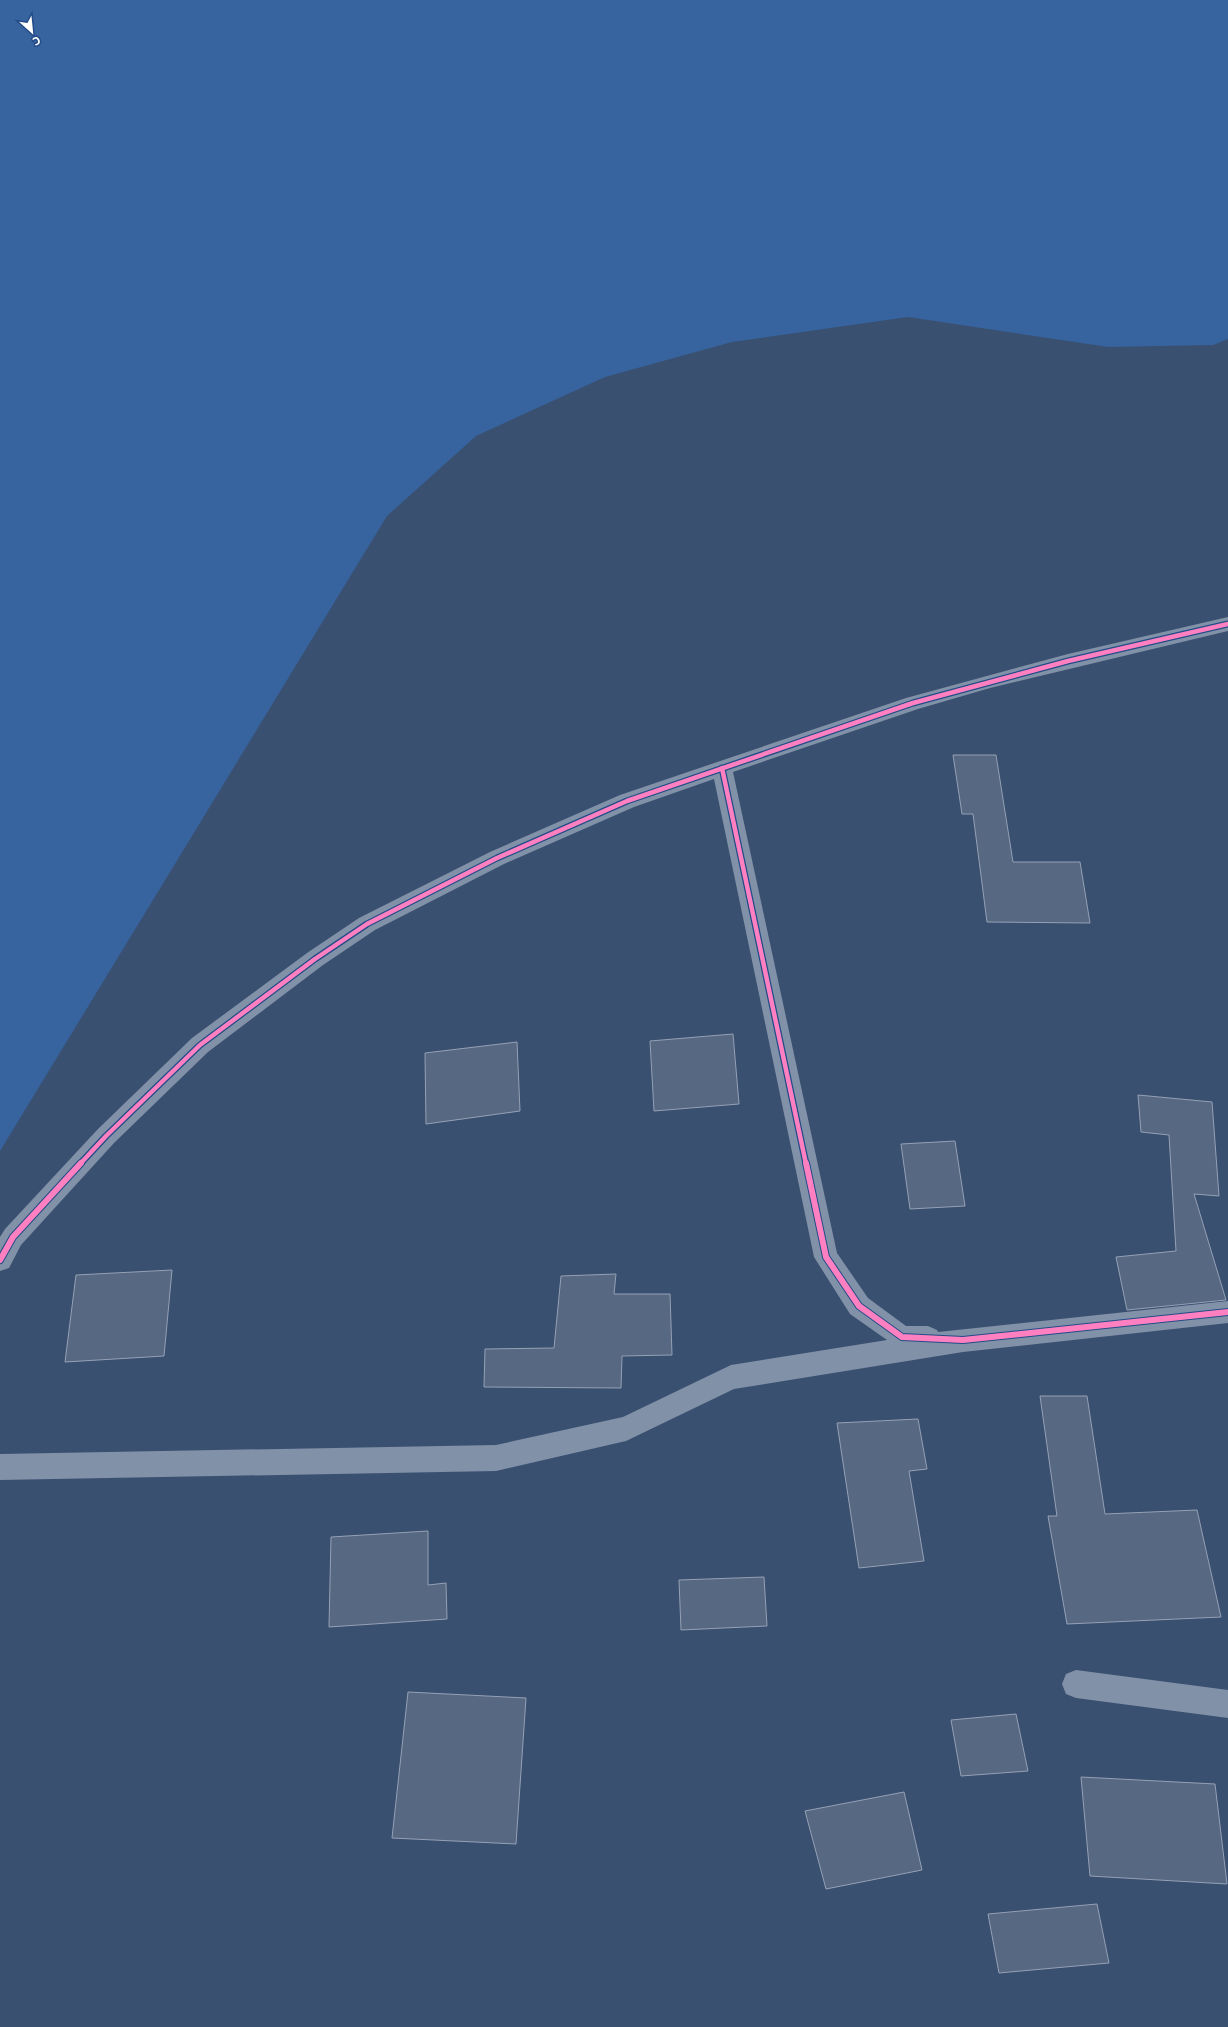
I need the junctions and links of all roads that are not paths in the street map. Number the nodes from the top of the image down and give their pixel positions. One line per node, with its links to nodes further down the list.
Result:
1 (1228, 624): 2 (street)
2 (722, 768): 3 (street); 5 (street)
3 (0, 1260)
4 (1228, 1312): 5 (street)
5 (963, 1340): 6 (street)
6 (0, 1467)
7 (1076, 1684): 8 (street)
8 (1228, 1704)

